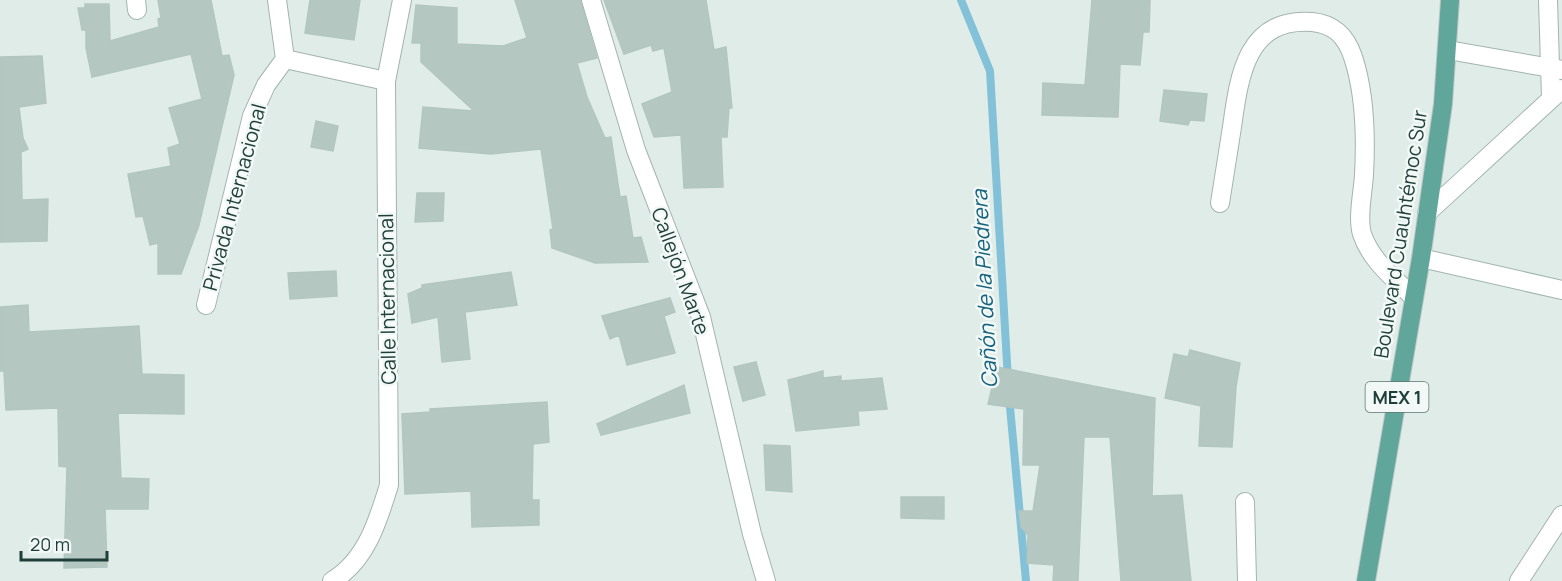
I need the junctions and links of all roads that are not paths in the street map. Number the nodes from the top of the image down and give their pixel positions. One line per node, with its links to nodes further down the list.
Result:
1 (277, 0): 7 (street)
2 (402, 0): 9 (street, Calle Internacional)
3 (591, 0): 20 (street, Callejón Marte)
4 (1450, 0): 6 (main road, Boulevard Cuauhtémoc Sur / MEX 1)
5 (1548, 0): 8 (street)
6 (1448, 50): 8 (street); 12 (main road, Boulevard Cuauhtémoc Sur / MEX 1)
7 (285, 59): 9 (street); 16 (street, Privada Internacional)
8 (1556, 68): 10 (street)
9 (386, 81): 19 (street, Calle Internacional)
10 (1556, 93): 12 (street)
11 (1220, 203): 15 (street)
12 (1427, 213): 13 (main road, Boulevard Cuauhtémoc Sur / MEX 1)
13 (1421, 258): 14 (street); 15 (main road, Boulevard Cuauhtémoc Sur / MEX 1)
14 (1562, 290)
15 (1413, 297): 22 (main road, Boulevard Cuauhtémoc Sur / MEX 1)
16 (206, 305)
17 (1245, 502): 21 (street)
18 (1562, 515): 23 (street)
19 (332, 581)
20 (766, 581)
21 (1247, 581)
22 (1366, 581)
23 (1519, 581)

